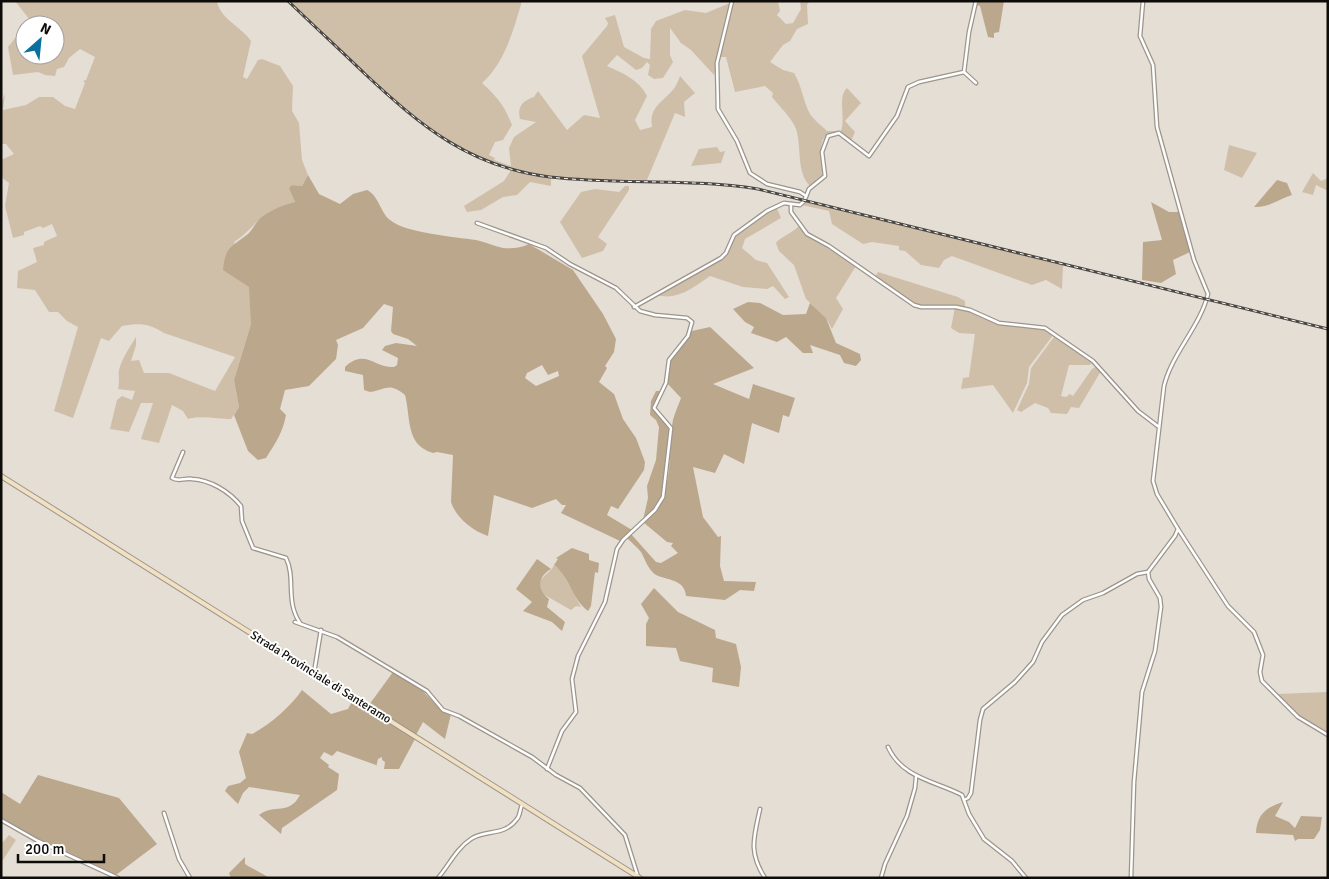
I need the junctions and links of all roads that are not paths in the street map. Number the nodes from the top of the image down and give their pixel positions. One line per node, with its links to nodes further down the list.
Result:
1 (732, 1): 6 (street)
2 (976, 1): 4 (street)
3 (1143, 1): 10 (street)
4 (964, 72): 5 (street); 6 (street)
5 (976, 83)
6 (805, 198): 7 (street)
7 (791, 204): 9 (street); 10 (street)
8 (477, 223): 9 (street)
9 (634, 306): 21 (street)
10 (1159, 427): 13 (street)
11 (183, 452): 16 (street)
12 (1, 476): 18 (main road, Strada Provinciale di Santeramo)
13 (1178, 529): 14 (street); 19 (street)
14 (1148, 572): 23 (street); 35 (street)
15 (295, 622): 16 (street)
16 (301, 624): 17 (street)
17 (321, 630): 18 (street); 21 (street)
18 (314, 673): 24 (main road, Strada Provinciale di Santeramo)
19 (1328, 735)
20 (888, 747): 22 (street)
21 (547, 769): 28 (street)
22 (916, 777): 23 (street); 33 (street)
23 (964, 800): 34 (street)
24 (523, 804): 28 (main road, Strada Provinciale di Santeramo); 31 (street)
25 (760, 809): 32 (street)
26 (164, 813): 30 (street)
27 (1, 820): 29 (street)
28 (639, 877)
29 (118, 878)
30 (190, 878)
31 (438, 878)
32 (765, 878)
33 (881, 878)
34 (1026, 878)
35 (1131, 878)

